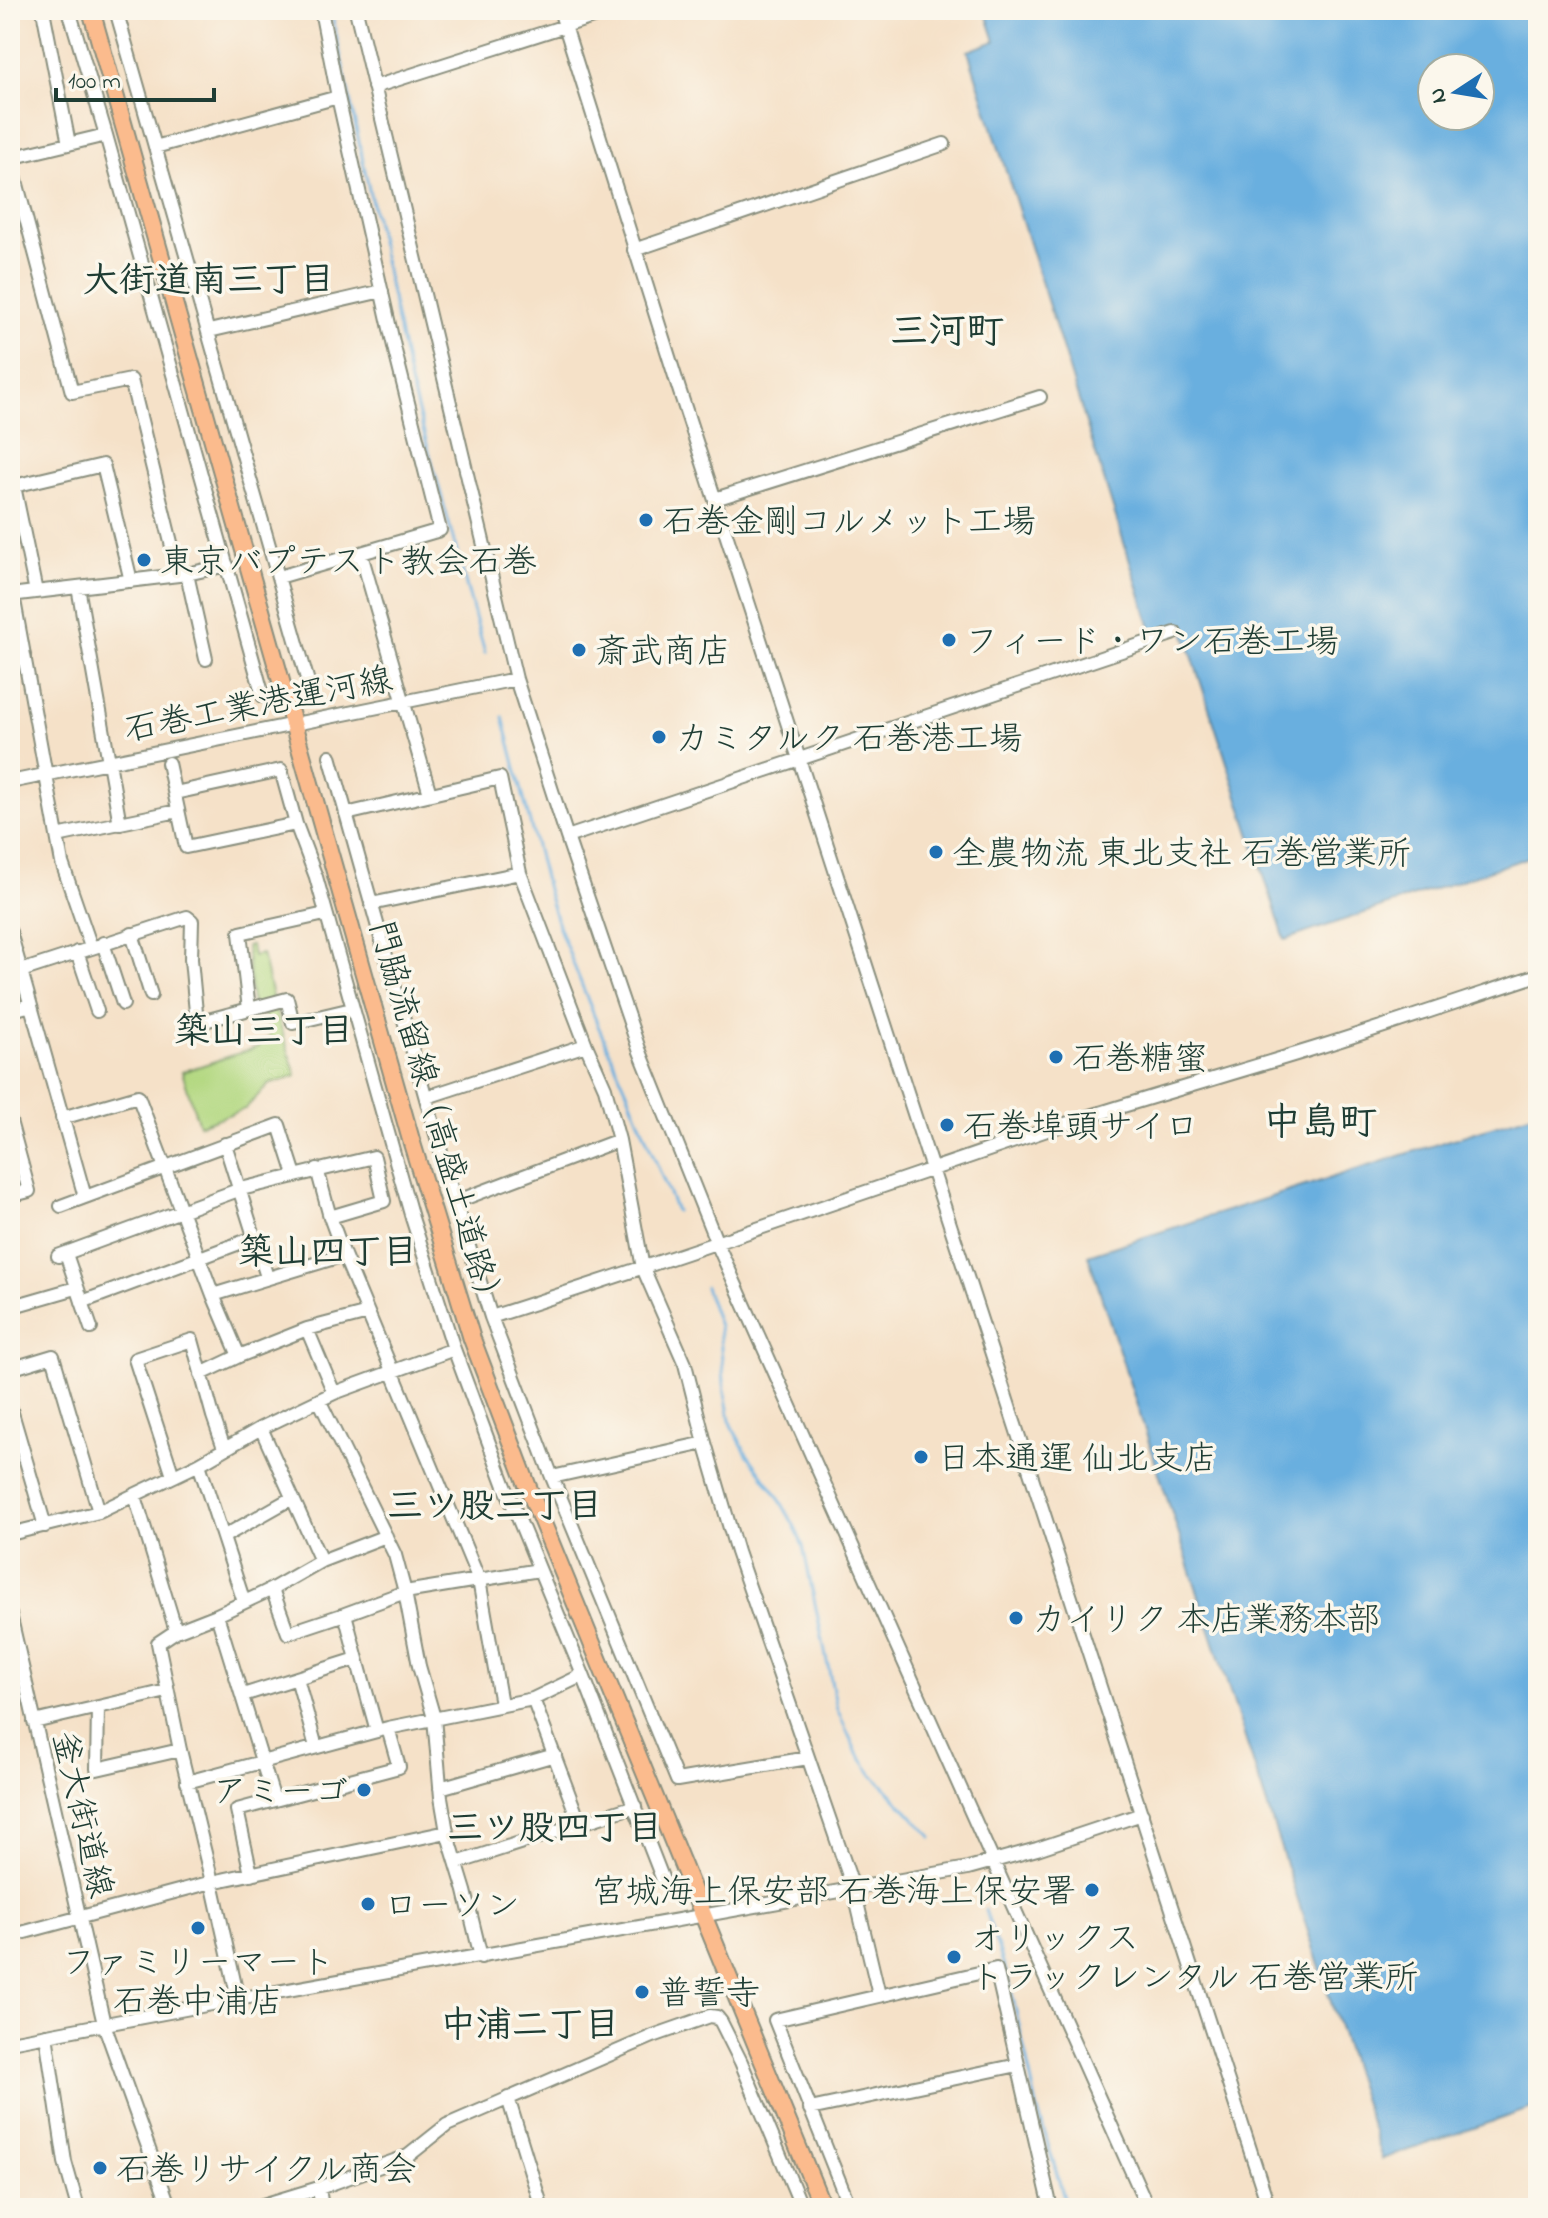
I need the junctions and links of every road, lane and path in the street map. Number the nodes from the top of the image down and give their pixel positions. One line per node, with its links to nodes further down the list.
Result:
1 (43, 10): 13 (street)
2 (69, 10): 12 (street)
3 (91, 10): 36 (main road, 門脇流留線（高盛土道路）)
4 (116, 10): 15 (street)
5 (321, 10): 11 (street)
6 (356, 10): 10 (street)
7 (560, 10): 9 (street)
8 (615, 10): 9 (street)
9 (565, 27): 10 (street); 17 (street)
10 (374, 87): 32 (street)
11 (338, 97): 15 (street); 18 (street)
12 (106, 135): 13 (street); 23 (street)
13 (69, 144): 16 (street)
14 (944, 144): 17 (street)
15 (155, 147): 19 (street)
16 (10, 158): 24 (street)
17 (634, 250): 21 (street)
18 (382, 291): 19 (street); 22 (street)
19 (209, 331): 25 (street)
20 (1040, 397): 21 (street)
21 (715, 499): 38 (street)
22 (361, 554): 25 (street); 35 (street)
23 (227, 565): 24 (street); 34 (street)
24 (183, 575): 26 (street); 31 (street)
25 (279, 577): 33 (street)
26 (131, 581): 27 (street); 28 (street)
27 (78, 587): 28 (street); 39 (street)
28 (36, 592): 29 (street)
29 (11, 595): 41 (street)
30 (1175, 633): 38 (street)
31 (206, 659)
32 (516, 679): 35 (street, 石巻工業港運河線); 50 (street)
33 (310, 689)
34 (263, 696)
35 (403, 702): 36 (street, 石巻工業港運河線); 44 (street)
36 (295, 725): 39 (street, 石巻工業港運河線); 158 (main road, 門脇流留線（高盛土道路）)
37 (330, 756): 46 (street)
38 (799, 759): 50 (street); 75 (street)
39 (109, 762): 41 (street, 石巻工業港運河線); 47 (street)
40 (168, 763): 43 (street)
41 (46, 774): 42 (street, 石巻工業港運河線); 49 (street)
42 (10, 782)
43 (175, 793): 45 (street); 48 (street)
44 (430, 794): 46 (street); 51 (street)
45 (178, 811): 47 (street); 48 (street)
46 (346, 814): 52 (street)
47 (120, 824): 49 (street)
48 (296, 824): 53 (street)
49 (57, 836): 56 (street)
50 (567, 837): 85 (street)
51 (520, 873): 52 (street); 67 (street)
52 (371, 904): 68 (street)
53 (325, 914): 63 (street); 64 (street)
54 (10, 932): 58 (street)
55 (132, 934): 56 (street); 60 (street); 63 (street)
56 (97, 945): 57 (street); 61 (street)
57 (77, 952): 58 (street); 66 (street)
58 (21, 971): 62 (street)
59 (1538, 975): 75 (street)
60 (151, 995)
61 (123, 1004)
62 (30, 1005): 65 (street); 69 (street)
63 (249, 1009): 64 (street)
64 (352, 1009): 98 (street)
65 (10, 1011)
66 (97, 1011)
67 (586, 1045): 68 (street); 71 (street)
68 (427, 1097): 80 (street)
69 (62, 1118): 73 (street); 79 (street)
70 (10, 1121): 78 (street)
71 (619, 1140): 80 (street); 88 (street)
72 (225, 1144): 73 (street); 76 (street); 77 (street)
73 (166, 1166): 79 (street); 82 (street)
74 (317, 1169): 76 (street); 83 (street); 83 (street)
75 (933, 1170): 85 (street); 149 (street)
76 (295, 1175): 77 (street)
77 (241, 1189): 82 (street); 84 (street)
78 (10, 1196)
79 (85, 1197): 81 (street)
80 (455, 1202): 95 (street)
81 (61, 1206)
82 (183, 1211): 87 (street); 90 (street)
83 (330, 1217): 86 (street)
84 (253, 1238): 87 (street); 89 (street)
85 (716, 1241): 88 (street); 152 (street)
86 (344, 1255): 89 (street); 94 (street)
87 (200, 1257): 91 (street); 92 (street)
88 (643, 1268): 95 (street); 107 (street)
89 (267, 1277): 91 (street)
90 (76, 1288): 92 (street); 93 (street)
91 (213, 1295): 99 (street)
92 (82, 1302): 96 (street)
93 (10, 1307)
94 (368, 1313): 97 (street); 101 (street)
95 (491, 1317): 111 (street)
96 (91, 1328)
97 (307, 1329): 99 (street); 103 (street)
98 (454, 1349): 101 (street); 120 (street)
99 (239, 1356): 102 (street)
100 (10, 1369): 114 (street)
101 (393, 1371): 103 (street); 121 (street)
102 (201, 1374): 108 (street); 110 (street)
103 (334, 1393): 104 (street)
104 (319, 1400): 106 (street); 117 (street)
105 (10, 1406): 115 (street)
106 (261, 1428): 108 (street); 113 (street)
107 (705, 1443): 111 (street); 143 (street)
108 (224, 1448): 109 (street)
109 (199, 1464): 110 (street); 118 (street)
110 (173, 1476): 112 (street)
111 (552, 1477): 143 (street)
112 (135, 1496): 114 (street); 128 (street)
113 (292, 1498): 118 (street); 119 (street)
114 (99, 1512): 115 (street)
115 (45, 1526): 116 (street)
116 (10, 1534)
117 (386, 1536): 119 (street); 123 (street)
118 (223, 1537): 124 (street)
119 (321, 1561): 122 (street)
120 (539, 1570): 121 (street); 130 (street)
121 (479, 1580): 123 (street); 135 (street)
122 (272, 1589): 124 (street); 126 (street)
123 (405, 1592): 126 (street); 137 (street)
124 (244, 1602): 127 (street)
125 (10, 1614): 138 (street, 釜大街道線)
126 (345, 1614): 129 (street)
127 (217, 1615): 128 (street); 133 (street)
128 (176, 1631): 132 (street)
129 (357, 1659): 131 (street); 139 (street)
130 (583, 1675): 134 (street); 148 (street)
131 (297, 1678): 133 (street); 140 (street)
132 (167, 1691): 136 (street); 141 (street)
133 (243, 1695): 144 (street)
134 (533, 1699): 135 (street); 142 (street)
135 (501, 1704): 137 (street)
136 (98, 1707): 138 (street); 141 (street)
137 (434, 1718): 139 (street); 146 (street)
138 (34, 1722): 159 (street, 釜大街道線)
139 (382, 1729): 140 (street); 147 (street)
140 (316, 1747): 144 (street)
141 (180, 1750): 145 (street)
142 (555, 1755): 146 (street); 150 (street)
143 (808, 1758): 157 (street)
144 (261, 1761): 145 (street); 147 (street)
145 (187, 1782): 156 (street)
146 (440, 1788): 151 (street)
147 (274, 1800): 154 (street)
148 (635, 1806): 150 (street); 155 (street)
149 (1142, 1814): 152 (street); 181 (street)
150 (580, 1824): 153 (street)
151 (447, 1832): 153 (street); 154 (street)
152 (994, 1861): 157 (street); 180 (street)
153 (457, 1863): 161 (street)
154 (251, 1874): 156 (street)
155 (663, 1880)
156 (212, 1882): 159 (street); 163 (street)
157 (854, 1890): 158 (street); 162 (street)
158 (704, 1915): 161 (street); 177 (main road, 門脇流留線（高盛土道路）)
159 (79, 1917): 160 (street); 164 (street, 釜大街道線)
160 (10, 1936)
161 (481, 1957): 163 (street)
162 (879, 1995): 167 (street); 169 (street)
163 (238, 1999): 164 (street)
164 (104, 2024): 165 (street); 172 (street, 釜大街道線)
165 (46, 2035): 166 (street); 171 (street)
166 (10, 2042)
167 (1018, 2065): 169 (street); 179 (street)
168 (508, 2098): 170 (street); 175 (street); 176 (street)
169 (810, 2109): 178 (street)
170 (319, 2188): 173 (street); 174 (street)
171 (78, 2208)
172 (170, 2208)
173 (253, 2208)
174 (322, 2208)
175 (542, 2208)
176 (802, 2208)
177 (823, 2208)
178 (850, 2208)
179 (1051, 2208)
180 (1148, 2208)
181 (1269, 2208)

